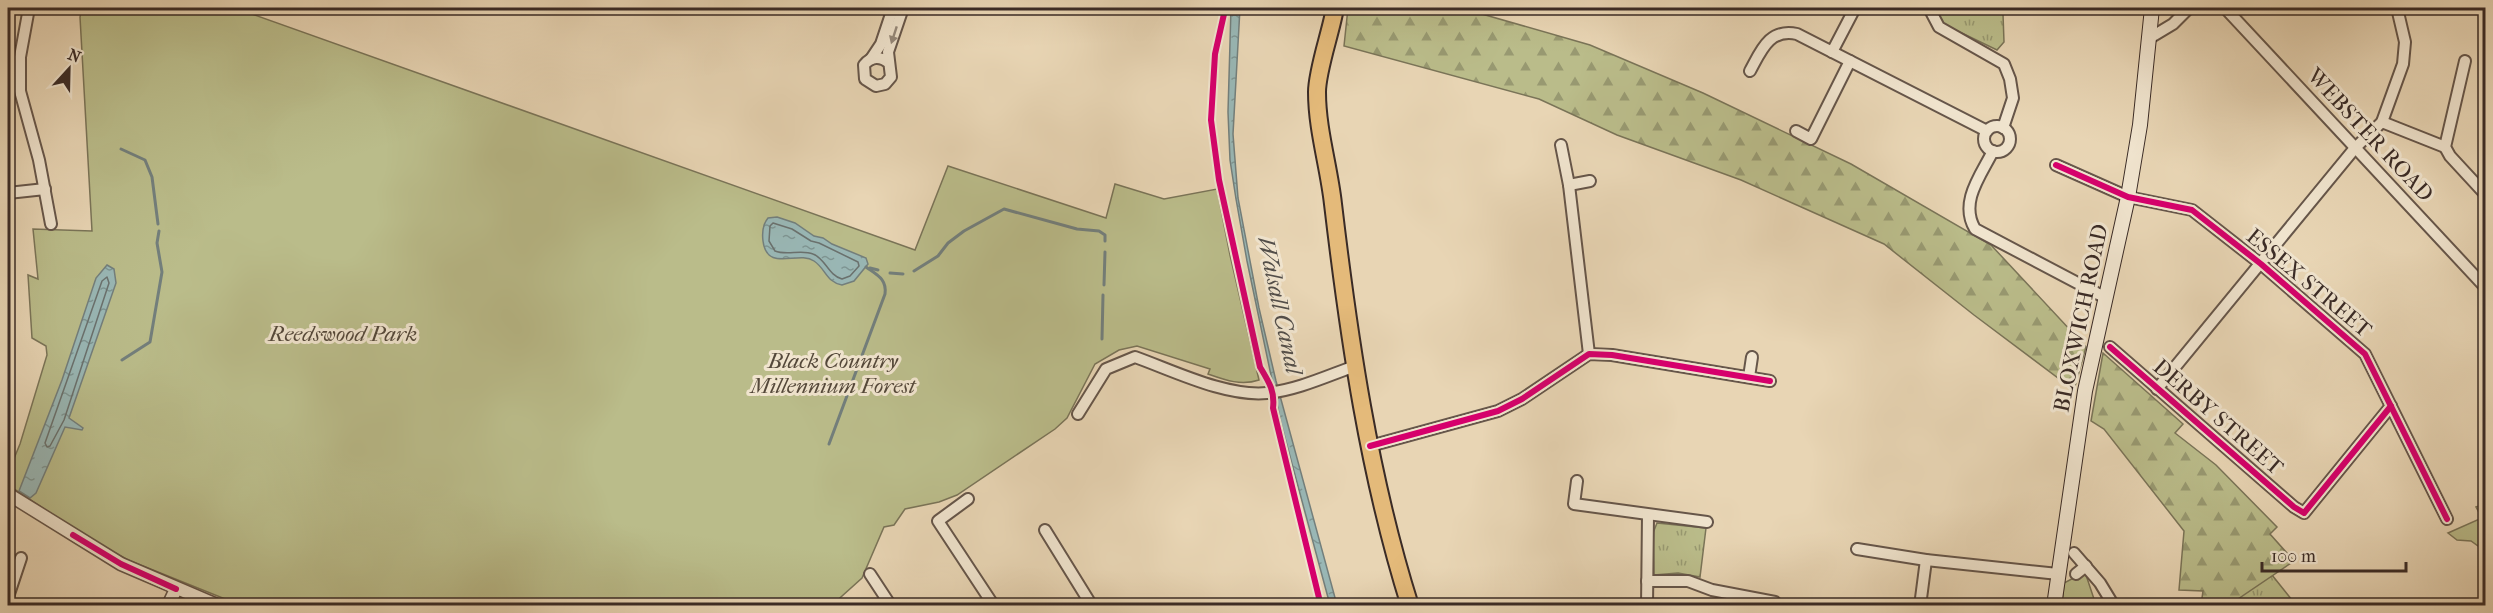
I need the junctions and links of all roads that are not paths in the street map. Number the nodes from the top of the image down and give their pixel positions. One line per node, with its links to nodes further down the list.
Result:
1 (29, 8): 30 (street)
2 (893, 8): 14 (street)
3 (903, 8): 17 (street, one-way to 17)
4 (1855, 8): 13 (street)
5 (1929, 8): 20 (street)
6 (2142, 8): 12 (main road)
7 (2152, 8): 12 (main road)
8 (2189, 8): 12 (street)
9 (2225, 8): 25 (street, WEBSTER ROAD)
10 (2397, 8): 19 (street)
11 (1334, 15): 41 (highway)
12 (2148, 39): 33 (main road, BLOXWICH ROAD)
13 (1833, 52): 15 (street); 18 (street)
14 (871, 59): 17 (street); 17 (street)
15 (1850, 61): 21 (street); 22 (street)
16 (2466, 61): 24 (street)
17 (889, 63)
18 (1750, 71)
19 (2382, 122): 24 (street); 25 (street)
20 (2003, 128): 22 (street); 26 (street)
21 (1796, 131)
22 (1987, 131): 26 (street)
23 (1561, 145): 29 (street)
24 (2445, 147): 32 (street)
25 (2355, 148): 35 (street); 36 (street, WEBSTER ROAD)
26 (1993, 151): 37 (street)
27 (2056, 165): 33 (street, ESSEX STREET)
28 (1590, 181): 29 (street)
29 (1569, 185): 39 (street)
30 (45, 189): 31 (street); 34 (street)
31 (8, 193)
32 (2486, 195)
33 (2128, 197): 35 (street, ESSEX STREET); 37 (main road, BLOXWICH ROAD)
34 (51, 224)
35 (2261, 264): 44 (street); 45 (street, ESSEX STREET)
36 (2486, 288)
37 (2106, 298): 61 (main road, BLOXWICH ROAD)
38 (2110, 347): 44 (street, DERBY STREET)
39 (1589, 354): 42 (street); 47 (street)
40 (1752, 357): 42 (street)
41 (1355, 366): 46 (street); 47 (highway)
42 (1749, 377): 43 (street)
43 (1770, 381)
44 (2157, 389): 45 (street, DERBY STREET)
45 (2391, 406): 52 (street, ESSEX STREET)
46 (1078, 414)
47 (1370, 446): 73 (highway)
48 (1577, 481): 51 (street)
49 (8, 494): 64 (street)
50 (968, 499): 71 (street)
51 (1648, 515): 53 (street); 63 (street)
52 (2448, 519)
53 (1707, 522)
54 (1045, 530): 72 (street)
55 (1857, 549): 58 (street)
56 (2074, 553): 59 (street)
57 (21, 558): 65 (street)
58 (1926, 560): 61 (street); 75 (street)
59 (2086, 566): 62 (street); 77 (street)
60 (870, 574): 70 (street)
61 (2058, 574): 76 (main road, BLOXWICH ROAD)
62 (2076, 574)
63 (1647, 581): 67 (street); 74 (street)
64 (176, 589): 68 (street); 69 (street)
65 (8, 597)
66 (1775, 602): 67 (street)
67 (1759, 603)
68 (168, 606)
69 (219, 606)
70 (891, 606)
71 (994, 606)
72 (1092, 606)
73 (1410, 606)
74 (1647, 606)
75 (1920, 606)
76 (2054, 606)
77 (2114, 606)

